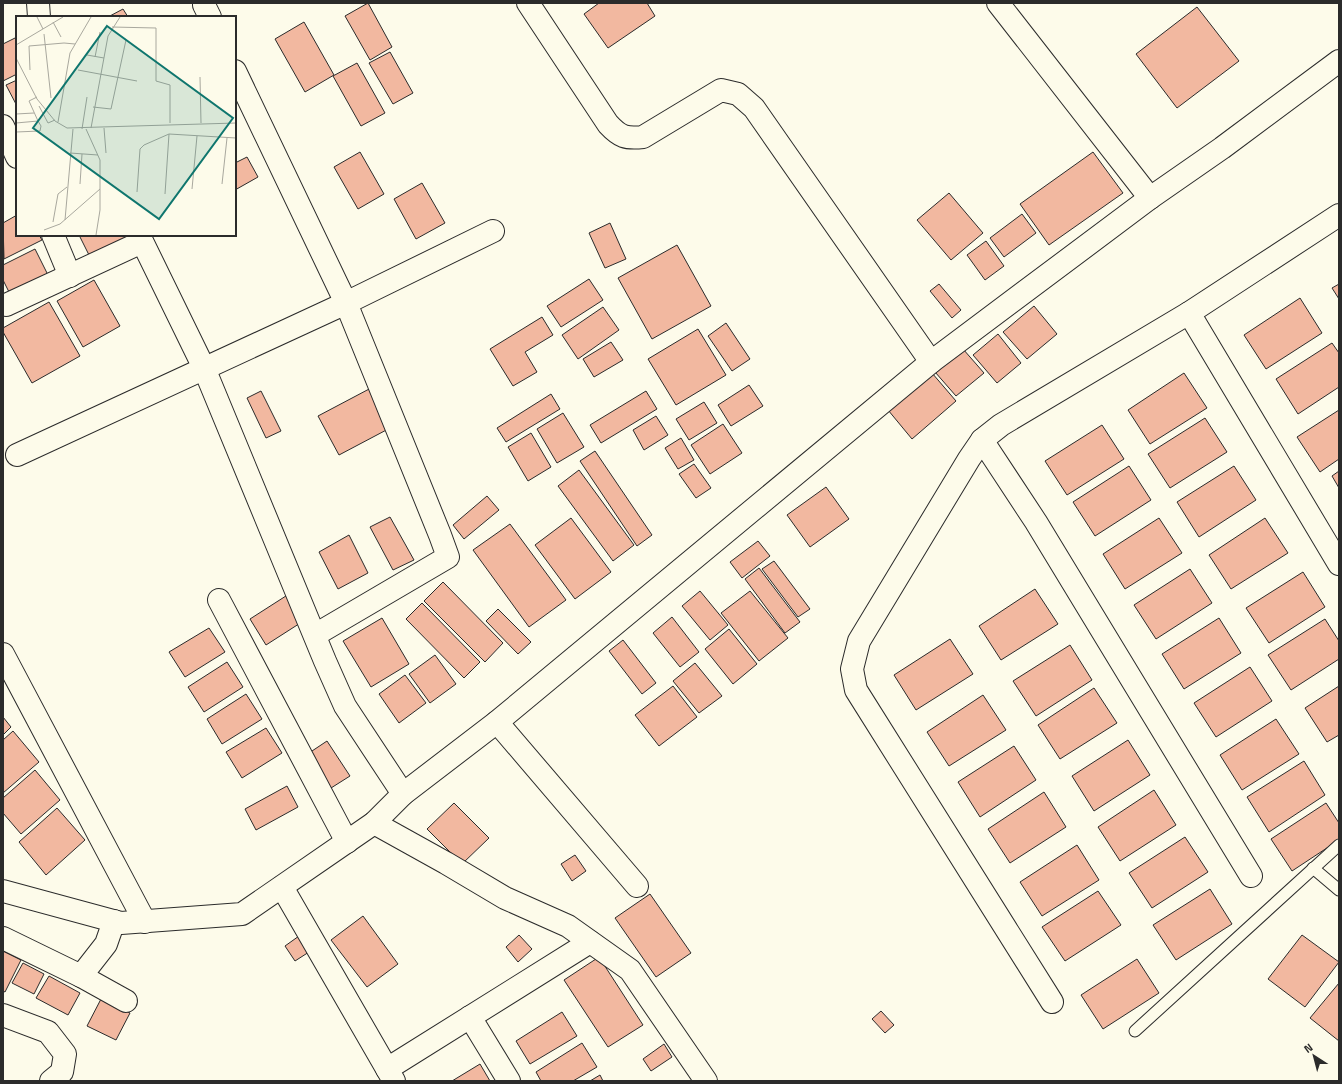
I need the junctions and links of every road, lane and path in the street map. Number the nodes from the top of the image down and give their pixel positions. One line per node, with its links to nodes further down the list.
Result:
1 (38, 3): 4 (street)
2 (528, 3): 18 (street)
3 (998, 3): 9 (street)
4 (39, 16)
5 (1339, 61): 9 (street)
6 (236, 72): 15 (street)
7 (3, 126): 8 (street)
8 (16, 155)
9 (1150, 198): 18 (street)
10 (1339, 215): 17 (street)
11 (493, 231): 15 (street)
12 (53, 236): 14 (street)
13 (140, 238): 14 (street); 19 (street)
14 (70, 276): 16 (street)
15 (346, 303): 19 (street); 24 (street)
16 (6, 305)
17 (1189, 313): 20 (street); 22 (street)
18 (931, 362): 26 (street)
19 (204, 368): 21 (street); 24 (street)
20 (982, 440): 32 (street); 43 (street)
21 (17, 455)
22 (1339, 564)
23 (219, 600): 29 (street)
24 (315, 635): 27 (street)
25 (3, 654): 38 (street)
26 (497, 722): 27 (street); 33 (street)
27 (403, 794): 28 (street)
28 (374, 823): 29 (street); 40 (street)
29 (347, 842): 34 (street)
30 (1339, 845): 31 (lane)
31 (1313, 868): 35 (lane); 46 (lane)
32 (1251, 876)
33 (637, 886)
34 (282, 887): 38 (street); 47 (street)
35 (1339, 890)
36 (3, 891): 37 (street)
37 (114, 922): 38 (street); 41 (street)
38 (145, 922)
39 (3, 938): 41 (street)
40 (590, 942): 45 (street); 50 (street)
41 (81, 976): 42 (street)
42 (126, 1001)
43 (1052, 1002)
44 (3, 1015): 48 (street)
45 (470, 1017): 47 (street); 49 (street)
46 (1135, 1031)
47 (390, 1075)
48 (51, 1081)
49 (509, 1081)
50 (706, 1081)

